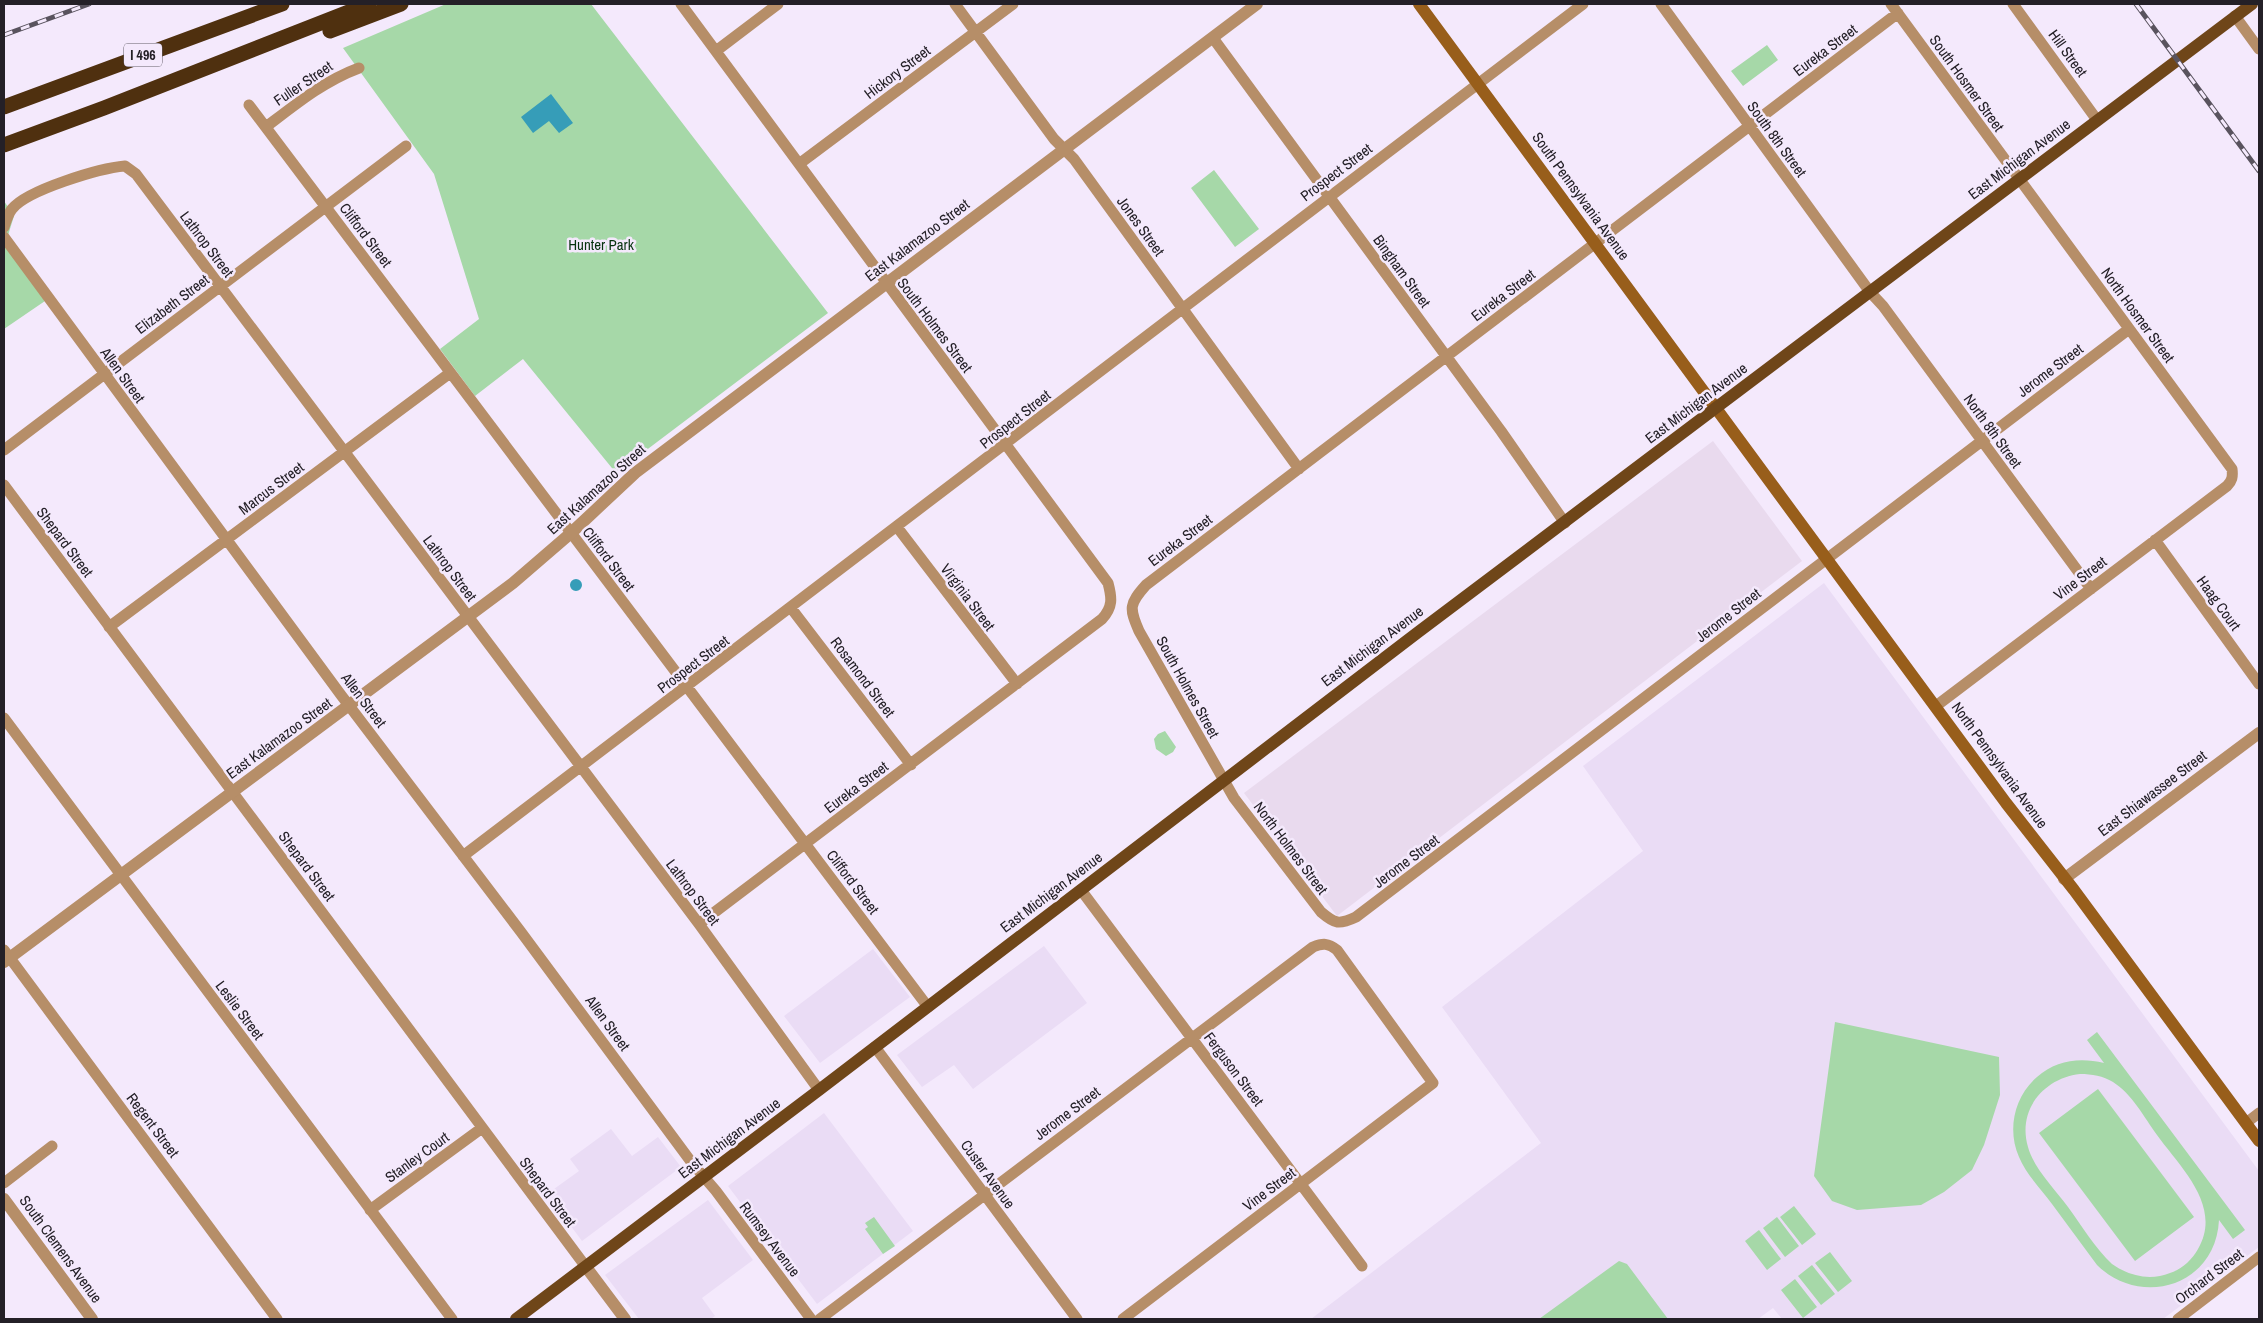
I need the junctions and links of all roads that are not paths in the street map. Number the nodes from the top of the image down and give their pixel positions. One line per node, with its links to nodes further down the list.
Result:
1 (282, 4): 23 (highway, I 496)
2 (369, 4): 24 (highway, I 496)
3 (401, 4): 24 (highway)
4 (681, 4): 19 (street, South Holmes Street)
5 (778, 4): 19 (street)
6 (955, 4): 16 (street, Jones Street)
7 (1013, 4): 16 (street, Hickory Street)
8 (1257, 4): 17 (street, East Kalamazoo Street)
9 (1419, 4): 21 (main road, South Pennsylvania Avenue)
10 (1583, 4): 21 (street, Prospect Street)
11 (1661, 4): 26 (street, South 8th Street)
12 (2013, 4): 25 (street, Hill Street)
13 (2252, 4): 15 (main road, East Michigan Avenue)
14 (1895, 8): 26 (street, Eureka Street); 32 (street, South Hosmer Street)
15 (2235, 16): 18 (street); 25 (main road, East Michigan Avenue)
16 (976, 32): 30 (street, Jones Street); 31 (street, Hickory Street)
17 (1213, 38): 30 (street, East Kalamazoo Street); 33 (street, Bingham Street)
18 (2259, 49)
19 (716, 51): 31 (street, South Holmes Street)
20 (359, 68): 27 (street, Fuller Street)
21 (1478, 83): 33 (street, Prospect Street); 37 (main road, South Pennsylvania Avenue)
22 (249, 105): 27 (street, Clifford Street)
23 (4, 107)
24 (104, 108): 28 (highway, I 496)
25 (2097, 120): 32 (main road, East Michigan Avenue)
26 (1749, 126): 37 (street, Eureka Street); 40 (street, South 8th Street)
27 (266, 127): 34 (street, Clifford Street)
28 (4, 145)
29 (406, 146): 34 (street, Elizabeth Street)
30 (1064, 149): 38 (street, East Kalamazoo Street); 41 (street, Jones Street)
31 (799, 164): 38 (street, South Holmes Street)
32 (2019, 179): 40 (main road, East Michigan Avenue); 42 (street, North Hosmer Street)
33 (1329, 197): 41 (street, Prospect Street); 43 (street, Bingham Street)
34 (326, 206): 39 (street, Elizabeth Street); 44 (street, Clifford Street)
35 (4, 227): 39 (street, Lathrop Street)
36 (4, 237): 45 (street, Allen Street)
37 (1595, 244): 43 (street, Eureka Street); 46 (main road, South Pennsylvania Avenue)
38 (886, 284): 48 (street, South Holmes Street); 56 (street, East Kalamazoo Street)
39 (219, 287): 45 (street, Elizabeth Street); 50 (street, Lathrop Street)
40 (1870, 292): 46 (main road, East Michigan Avenue); 47 (street, North 8th Street)
41 (1183, 308): 48 (street, Prospect Street); 51 (street, Jones Street)
42 (2129, 329): 47 (street, Jerome Street); 52 (street, North Hosmer Street)
43 (1446, 358): 51 (street, Eureka Street); 54 (street, Bingham Street)
44 (450, 373): 50 (street, Marcus Street); 56 (street, Clifford Street)
45 (104, 374): 49 (street, Elizabeth Street); 57 (street, Allen Street)
46 (1716, 408): 54 (main road, East Michigan Avenue); 59 (main road, North Pennsylvania Avenue)
47 (1982, 441): 59 (street, Jerome Street); 60 (street, North 8th Street)
48 (1006, 445): 55 (street, Prospect Street); 64 (street, South Holmes Street)
49 (4, 450)
50 (344, 452): 57 (street, Marcus Street); 63 (street, Lathrop Street)
51 (1299, 469): 61 (street, Eureka Street)
52 (2232, 470): 58 (street, Vine Street)
53 (4, 484): 65 (street, Shepard Street)
54 (1565, 523): 75 (main road, East Michigan Avenue)
55 (897, 528): 62 (street, Prospect Street); 66 (street, Virginia Street)
56 (572, 533): 63 (street, East Kalamazoo Street); 68 (street, Clifford Street)
57 (226, 540): 65 (street, Marcus Street); 69 (street, Allen Street)
58 (2155, 540): 60 (street, Vine Street); 67 (street, Haag Court)
59 (1826, 558): 70 (main road, North Pennsylvania Avenue); 82 (street, Jerome Street)
60 (2091, 589): 70 (street, Vine Street)
61 (1132, 606): 75 (street, South Holmes Street)
62 (791, 608): 68 (street, Prospect Street); 73 (street, Rosamond Street)
63 (468, 617): 69 (street, East Kalamazoo Street); 74 (street, Lathrop Street)
64 (1102, 620): 66 (street, Eureka Street)
65 (109, 627): 76 (street, Shepard Street)
66 (1017, 684): 73 (street, Eureka Street)
67 (2259, 684)
68 (687, 687): 74 (street, Prospect Street); 77 (street, Clifford Street)
69 (349, 706): 76 (street, East Kalamazoo Street); 78 (street, Allen Street)
70 (1936, 706): 80 (main road, North Pennsylvania Avenue)
71 (4, 718): 79 (street, Leslie Street)
72 (2259, 733): 80 (street, East Shiawassee Street)
73 (910, 765): 77 (street, Eureka Street)
74 (580, 768): 78 (street, Prospect Street); 83 (street, Lathrop Street)
75 (1223, 781): 81 (main road, East Michigan Avenue); 82 (street, North Holmes Street)
76 (233, 792): 79 (street, East Kalamazoo Street); 92 (street, Shepard Street)
77 (806, 844): 83 (street, Eureka Street); 85 (street, Clifford Street)
78 (463, 856): 95 (street, Allen Street)
79 (121, 875): 84 (street, East Kalamazoo Street); 100 (street, Leslie Street)
80 (2064, 879): 91 (main road, North Pennsylvania Avenue)
81 (1081, 890): 85 (main road, East Michigan Avenue); 86 (street, Ferguson Street)
82 (1344, 923)
83 (699, 924): 89 (street, Lathrop Street)
84 (6, 957): 105 (street, Regent Street)
85 (928, 1007): 87 (main road, East Michigan Avenue)
86 (1192, 1038): 88 (street, Jerome Street); 97 (street, Ferguson Street); 98 (street, Jerome Street)
87 (876, 1047): 89 (main road, East Michigan Avenue); 98 (street, Custer Avenue)
88 (1433, 1083): 97 (street, Vine Street)
89 (820, 1090): 95 (main road, East Michigan Avenue)
90 (2259, 1113): 91 (street)
91 (2246, 1123): 93 (main road, North Pennsylvania Avenue)
92 (482, 1128): 100 (street, Stanley Court); 103 (street, Shepard Street)
93 (2259, 1138)
94 (52, 1146): 96 (street)
95 (704, 1177): 103 (main road, East Michigan Avenue); 109 (street, Rumsey Avenue)
96 (4, 1183)
97 (1301, 1184): 102 (street, Ferguson Street); 112 (street, Vine Street)
98 (984, 1194): 110 (street, Jerome Street); 111 (street, Custer Avenue)
99 (4, 1199): 104 (street, South Clemens Avenue)
100 (370, 1210): 106 (street, Leslie Street)
101 (2259, 1257): 113 (street, Orchard Street)
102 (1362, 1266)
103 (586, 1267): 107 (main road, East Michigan Avenue); 108 (street)
104 (92, 1319)
105 (277, 1319)
106 (452, 1319)
107 (516, 1319)
108 (625, 1319)
109 (811, 1319)
110 (820, 1319)
111 (1077, 1319)
112 (1123, 1319)
113 (2178, 1319)

